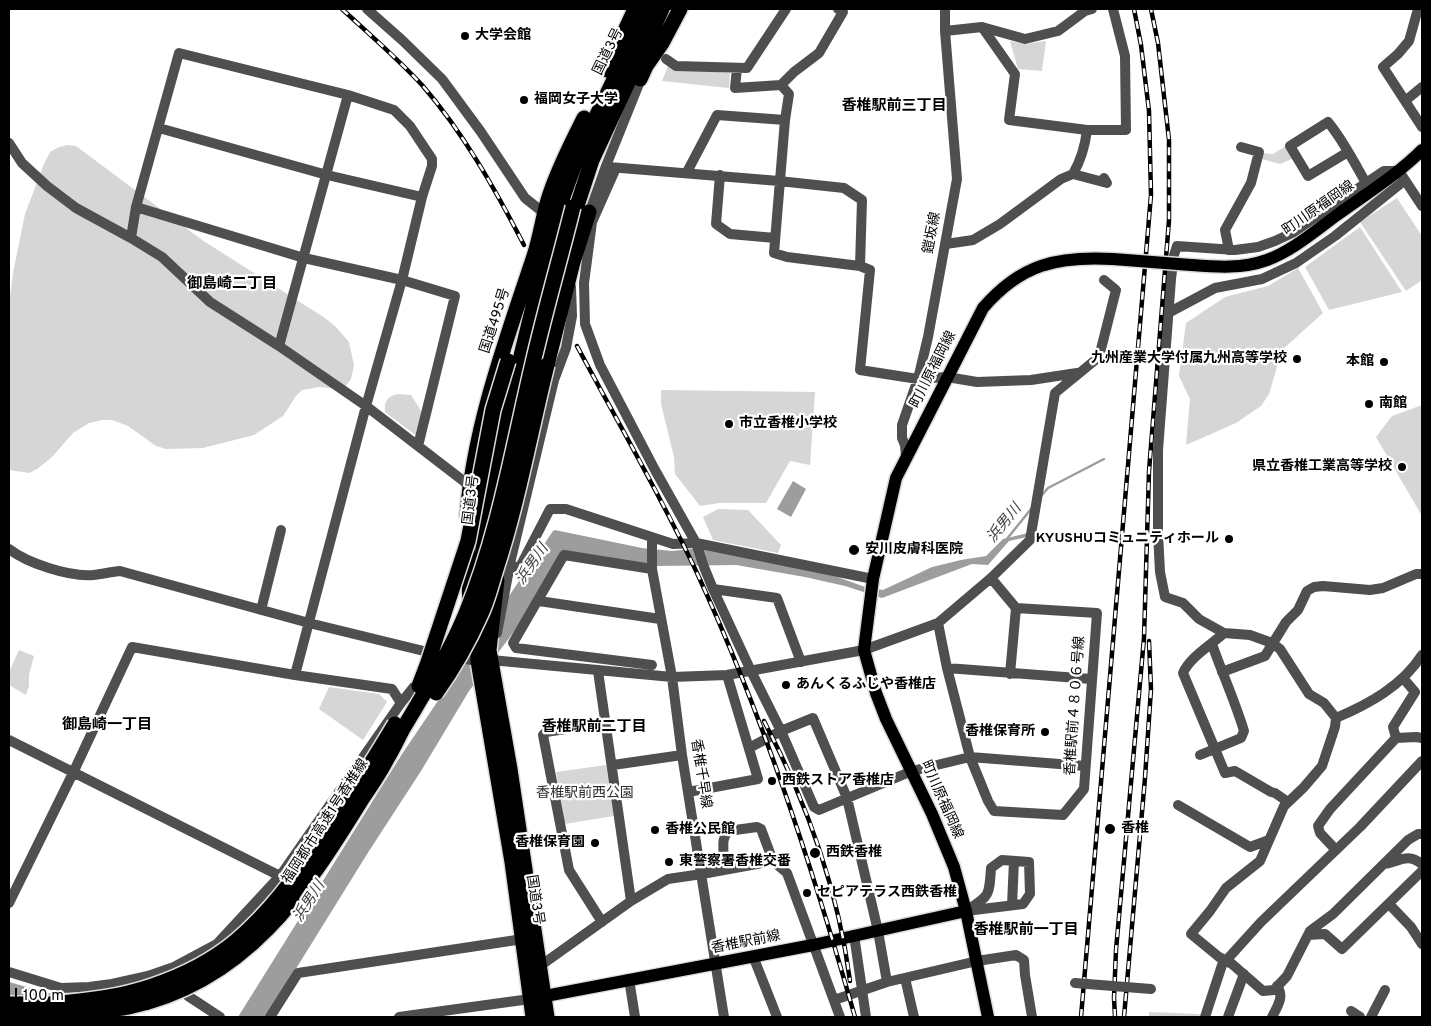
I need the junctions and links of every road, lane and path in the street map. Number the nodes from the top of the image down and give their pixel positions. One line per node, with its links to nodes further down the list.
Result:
1 (367, 9): 44 (street)
2 (636, 9): 15 (highway, 国道495号); 44 (highway, 国道495号)
3 (649, 9): 15 (highway, 国道3号); 62 (highway)
4 (661, 9): 26 (highway, 国道3号); 62 (highway, bridge)
5 (680, 9): 16 (highway)
6 (786, 9): 17 (street)
7 (838, 9): 18 (street)
8 (945, 9): 13 (street, 鎧坂線)
9 (1092, 9): 12 (street)
10 (1113, 9): 25 (street)
11 (1418, 9): 21 (street)
12 (982, 27): 13 (street); 25 (street)
13 (945, 30): 48 (street, 鎧坂線)
14 (666, 59): 17 (street)
15 (620, 66): 45 (highway, 国道3号)
16 (646, 66): 26 (highway); 31 (street)
17 (737, 68): 18 (street)
18 (780, 85): 22 (street)
19 (1422, 87): 21 (street)
20 (348, 95): 24 (street); 34 (street); 40 (street)
21 (1406, 101): 23 (street)
22 (785, 120): 32 (street); 38 (street)
23 (1422, 127)
24 (159, 128): 34 (street); 43 (street)
25 (1087, 130): 33 (street)
26 (602, 136): 31 (highway, 国道3号)
27 (9, 144): 46 (street)
28 (1241, 147): 49 (street)
29 (1422, 150): 36 (main road, 町川原福岡線)
30 (1348, 152): 30 (street); 39 (street)
31 (604, 164): 32 (street); 42 (highway, 国道3号); 66 (street)
32 (688, 172): 35 (street)
33 (1073, 174): 37 (street); 48 (street)
34 (327, 175): 40 (street); 50 (street)
35 (720, 175): 38 (street); 47 (street)
36 (1402, 176): 39 (street); 41 (street); 54 (street); 57 (main road, 町川原福岡線, bridge)
37 (1104, 178)
38 (779, 181): 47 (street); 51 (street)
39 (1366, 183): 49 (street)
40 (422, 197): 52 (street)
41 (1422, 206)
42 (583, 207): 69 (street); 77 (highway, 国道3号); 115 (highway, bridge)
43 (136, 208): 46 (street); 50 (street)
44 (544, 213): 45 (highway, 国道495号)
45 (546, 236): 63 (highway, 国道495号); 82 (highway, 国道3号); 101 (highway, bridge)
46 (131, 238): 55 (street)
47 (775, 238): 51 (street)
48 (946, 244): 58 (street, 鎧坂線)
49 (1229, 250): 54 (street)
50 (304, 258): 52 (street); 55 (street)
51 (860, 266): 58 (street)
52 (402, 280): 59 (street); 60 (street)
53 (1104, 280): 56 (street)
54 (1170, 312): 81 (street)
55 (279, 346): 59 (street)
56 (1078, 373): 57 (street); 71 (street)
57 (947, 377): 58 (street); 61 (main road, 町川原福岡線)
58 (918, 379): 61 (street, 鎧坂線)
59 (366, 406): 60 (street); 79 (street)
60 (418, 446): 63 (street)
61 (906, 456): 72 (main road, 町川原福岡線)
62 (505, 466): 101 (highway, 福岡都市高速1号香椎線, bridge); 115 (highway, 福岡都市高速1号香椎線, bridge)
63 (470, 486): 82 (highway, 国道495号)
64 (281, 530): 76 (street)
65 (652, 538): 66 (street); 68 (street, 香椎千早線); 69 (street)
66 (696, 542): 72 (street); 73 (street)
67 (9, 549): 76 (street)
68 (652, 569): 74 (street); 78 (street, 香椎千早線)
69 (509, 570): 77 (street)
70 (1422, 574): 83 (street)
71 (991, 578): 75 (street); 80 (street)
72 (872, 582): 85 (main road, 町川原福岡線)
73 (713, 589): 89 (street); 93 (street)
74 (539, 601): 78 (street); 90 (street)
75 (1016, 608): 95 (street); 100 (street, 香椎駅前４８０６号線)
76 (261, 610): 79 (street)
77 (498, 613): 88 (highway, 国道3号)
78 (660, 619): 98 (street, 香椎千早線)
79 (309, 623): 86 (street); 96 (street)
80 (938, 623): 85 (street); 91 (street)
81 (1224, 633): 83 (street); 84 (street)
82 (474, 637): 88 (highway, 国道3号)
83 (1272, 643): 94 (street); 103 (street)
84 (1212, 644): 94 (street); 110 (street)
85 (864, 650): 89 (street); 118 (main road, 町川原福岡線)
86 (439, 654): 88 (street); 102 (street)
87 (1422, 655): 99 (street)
88 (478, 661): 92 (street); 143 (highway, 国道3号); 151 (highway, 国道3号)
89 (801, 662): 93 (street)
90 (652, 665)
91 (947, 668): 95 (street); 113 (street)
92 (598, 670): 98 (street); 104 (street)
93 (751, 671): 97 (street); 105 (street)
94 (1222, 672): 110 (street)
95 (1010, 674): 100 (street)
96 (295, 675): 102 (street); 119 (street)
97 (727, 675): 98 (street); 109 (street)
98 (672, 677): 111 (street, 香椎千早線)
99 (1403, 678): 103 (street); 106 (street)
100 (1091, 679): 117 (street, 香椎駅前４８０６号線)
101 (419, 686): 164 (highway, 福岡都市高速1号香椎線, bridge)
102 (401, 703): 133 (street)
103 (1336, 718): 122 (street)
104 (605, 723): 116 (street); 139 (street)
105 (781, 731): 109 (street); 121 (street); 121 (street)
106 (1396, 738): 107 (street); 126 (street)
107 (1422, 738)
108 (9, 740): 119 (street)
109 (749, 748): 120 (street)
110 (1214, 749): 112 (street); 122 (street)
111 (682, 755): 116 (street); 120 (street, 香椎千早線)
112 (1200, 755)
113 (970, 757): 117 (street); 117 (street, 香椎駅前４８０６号線); 118 (street)
114 (1422, 761): 126 (street)
115 (385, 762): 166 (highway, 福岡都市高速1号香椎線, bridge)
116 (613, 765): 134 (street)
117 (1085, 766)
118 (912, 771): 121 (street); 138 (main road, 町川原福岡線)
119 (73, 773): 133 (street); 135 (street)
120 (688, 792): 132 (street, 香椎千早線)
121 (847, 798): 140 (street)
122 (1288, 802): 125 (street)
123 (1178, 804): 125 (street)
124 (1422, 834): 129 (street)
125 (1269, 840): 147 (street)
126 (1336, 850): 147 (street)
127 (1014, 860): 137 (street); 137 (street); 138 (street)
128 (773, 861): 132 (street); 132 (street); 145 (street)
129 (1382, 864): 130 (street); 142 (street)
130 (1422, 864)
131 (1422, 871): 136 (street)
132 (702, 874): 134 (street); 149 (street, 香椎千早線)
133 (280, 876): 150 (street)
134 (631, 902): 139 (street)
135 (9, 903)
136 (1389, 904): 142 (street); 144 (street)
137 (1012, 906): 138 (street)
138 (966, 911): 140 (main road, 香椎駅前線); 148 (main road, 町川原福岡線)
139 (602, 922): 151 (street)
140 (878, 931): 141 (main road, 香椎駅前線); 156 (street)
141 (854, 935): 145 (main road, 香椎駅前線); 160 (street)
142 (1308, 935): 158 (street)
143 (524, 939): 162 (highway, 国道3号); 168 (street)
144 (1422, 944)
145 (813, 945): 146 (main road, 香椎駅前線); 163 (street)
146 (753, 956): 149 (main road, 香椎駅前線); 174 (street)
147 (1226, 960): 153 (street); 180 (street)
148 (977, 961): 154 (street); 178 (main road, 町川原福岡線); 179 (street)
149 (715, 964): 155 (main road, 香椎駅前線); 173 (street, 香椎千早線)
150 (174, 966): 152 (street); 167 (street)
151 (540, 966): 162 (highway, 国道3号)
152 (9, 972)
153 (1244, 974): 158 (street); 181 (street)
154 (905, 978): 156 (street); 177 (street)
155 (629, 979): 162 (main road, 香椎駅前線); 172 (street)
156 (887, 982): 160 (street)
157 (1075, 983): 159 (street, bridge)
158 (1277, 986): 182 (street)
159 (1151, 989)
160 (862, 990): 163 (street); 176 (street)
161 (1385, 990): 184 (street)
162 (537, 998): 169 (street); 170 (highway, 国道3号); 171 (highway, 国道3号)
163 (834, 1000): 175 (street)
164 (9, 1004)
165 (1351, 1011): 183 (street)
166 (9, 1015)
167 (220, 1017)
168 (270, 1017)
169 (403, 1017)
170 (533, 1017)
171 (547, 1017)
172 (636, 1017)
173 (724, 1017)
174 (777, 1017)
175 (840, 1017)
176 (866, 1017)
177 (914, 1017)
178 (988, 1017)
179 (1032, 1017)
180 (1205, 1017)
181 (1228, 1017)
182 (1272, 1017)
183 (1360, 1017)
184 (1371, 1017)

